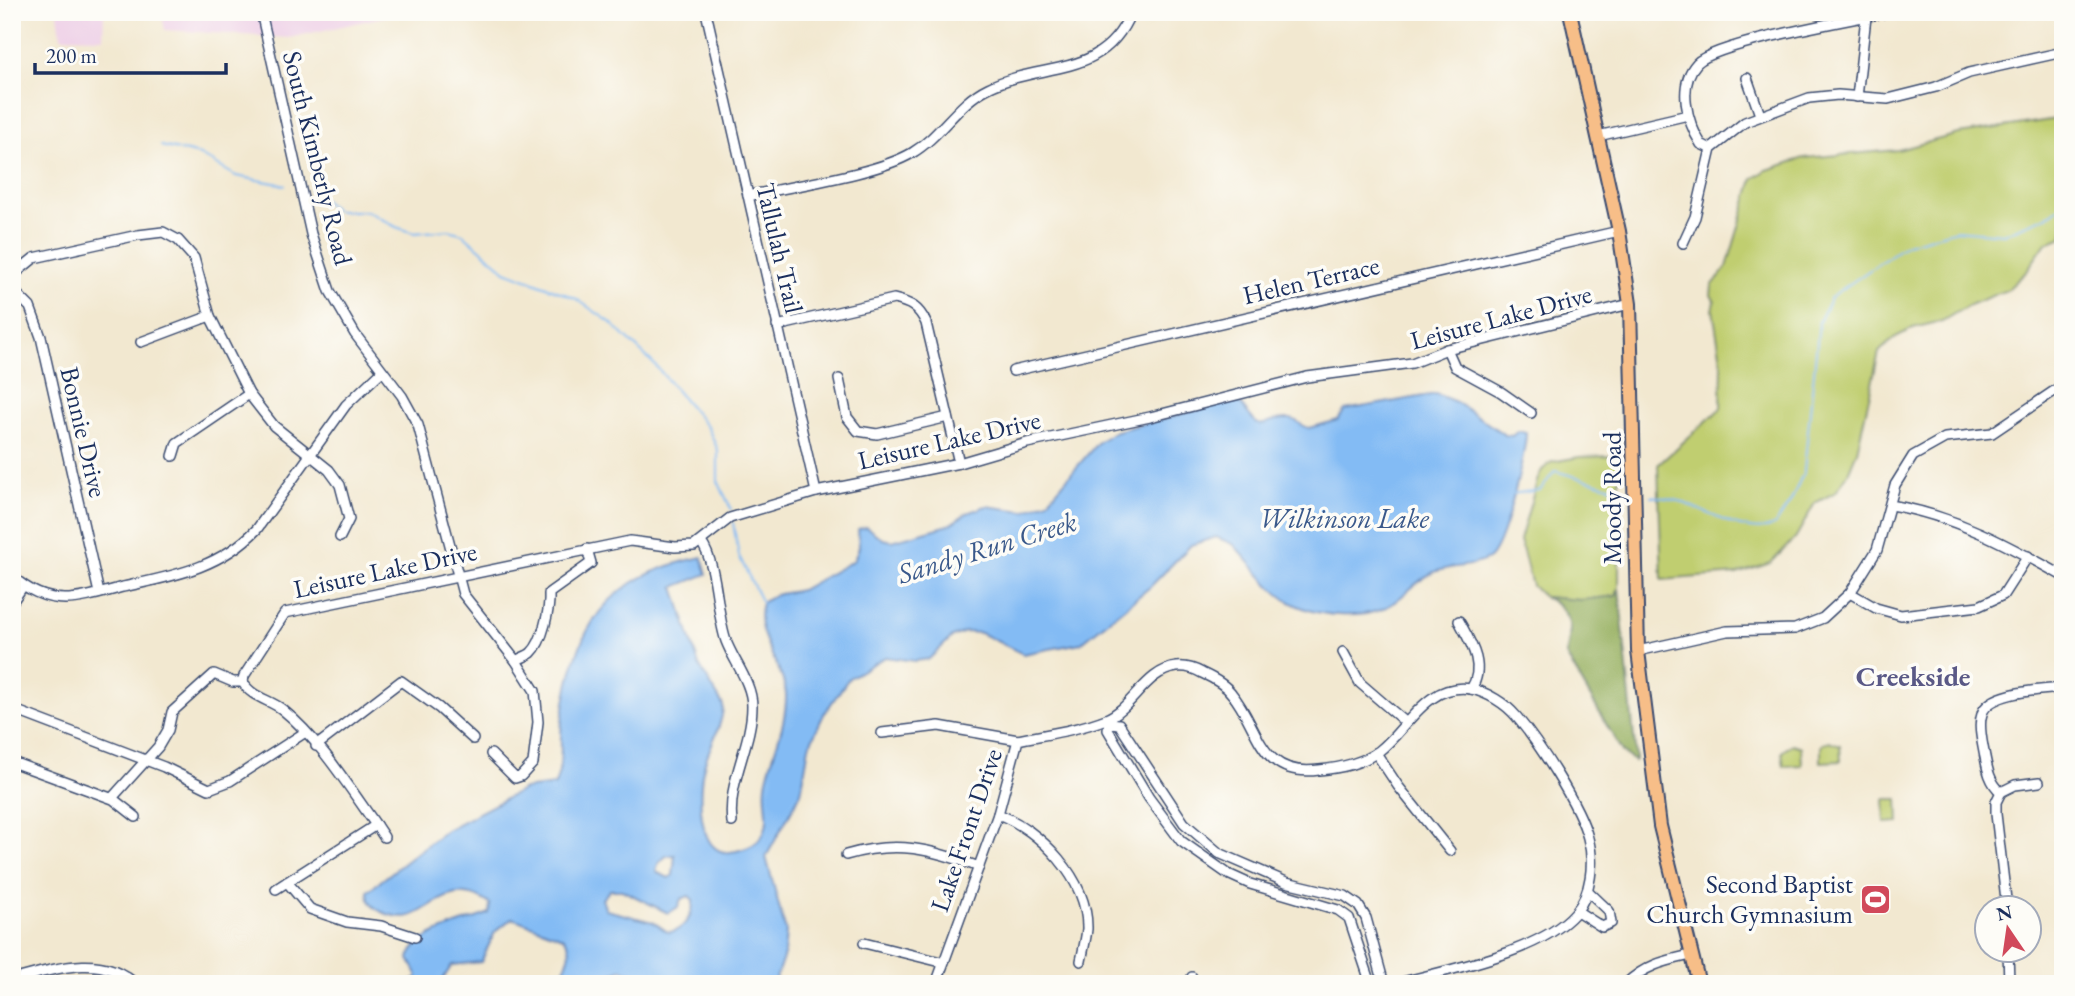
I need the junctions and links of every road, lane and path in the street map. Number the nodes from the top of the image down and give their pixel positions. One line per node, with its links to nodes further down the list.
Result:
1 (261, 12): 25 (street, South Kimberly Road)
2 (706, 12): 14 (street, Tallulah Trail)
3 (1131, 12): 14 (street)
4 (1570, 12): 12 (main road, Moody Road)
5 (1889, 12): 6 (street)
6 (1866, 17): 9 (street); 10 (street)
7 (2063, 52): 9 (street)
8 (1747, 78): 11 (street)
9 (1857, 97): 11 (street)
10 (1688, 115): 12 (street); 13 (street)
11 (1760, 115): 13 (street)
12 (1598, 136): 15 (main road, Moody Road)
13 (1711, 149): 16 (street)
14 (748, 196): 21 (street, Tallulah Trail)
15 (1619, 231): 19 (main road, Moody Road); 24 (street, Helen Terrace)
16 (1683, 243)
17 (12, 276): 20 (street)
18 (12, 289): 44 (street, Bonnie Drive)
19 (1630, 304): 23 (street, Leisure Lake Drive); 48 (main road, Moody Road)
20 (210, 316): 22 (street); 28 (street)
21 (777, 326): 30 (street); 34 (street, Tallulah Trail)
22 (141, 342)
23 (1447, 349): 29 (street); 33 (street, Leisure Lake Drive)
24 (1013, 371)
25 (382, 372): 31 (street); 41 (street, South Kimberly Road)
26 (839, 379): 30 (street)
27 (2063, 385): 35 (street)
28 (249, 394): 31 (street); 32 (street)
29 (1531, 413)
30 (948, 417): 33 (street)
31 (310, 455): 36 (street); 44 (street)
32 (173, 456)
33 (959, 463): 34 (street, Leisure Lake Drive)
34 (816, 492): 37 (street, Leisure Lake Drive)
35 (1890, 505): 39 (street); 45 (street)
36 (340, 537)
37 (701, 542): 38 (street, Leisure Lake Drive); 73 (street)
38 (587, 549): 41 (street, Leisure Lake Drive); 50 (street)
39 (2028, 556): 42 (street); 45 (street)
40 (12, 576): 43 (street)
41 (456, 576): 50 (street, South Kimberly Road); 51 (street, Leisure Lake Drive)
42 (2063, 576)
43 (23, 586): 44 (street); 46 (street)
44 (99, 593)
45 (1850, 593): 48 (street)
46 (12, 602)
47 (1459, 621): 53 (street)
48 (1638, 651): 88 (main road, Moody Road)
49 (1343, 653): 56 (street)
50 (516, 661): 63 (street, South Kimberly Road)
51 (243, 682): 57 (street); 64 (street)
52 (2063, 688): 68 (street)
53 (1471, 689): 56 (street, Lake Front Drive); 83 (street)
54 (12, 709): 64 (street)
55 (1109, 720): 60 (street, Lake Front Drive); 62 (street, Lake Front Drive); 67 (street); 70 (street)
56 (1404, 721): 62 (street, Lake Front Drive)
57 (304, 733): 61 (street); 64 (street)
58 (882, 733): 60 (street)
59 (473, 739): 61 (street)
60 (1018, 740): 71 (street, Lake Front Drive)
61 (316, 747): 74 (street)
62 (1376, 753): 76 (street)
63 (491, 754)
64 (144, 760): 69 (street)
65 (12, 762): 69 (street)
66 (2039, 782): 68 (street)
67 (1161, 790): 70 (street); 78 (street)
68 (2001, 792): 84 (street)
69 (112, 798): 72 (street)
70 (1149, 798): 80 (street)
71 (998, 814): 79 (street, Lake Front Drive); 89 (street)
72 (136, 817)
73 (732, 822)
74 (376, 825): 75 (street); 81 (street)
75 (384, 837)
76 (1450, 851)
77 (846, 855): 79 (street)
78 (1223, 855): 80 (street); 97 (street)
79 (979, 867): 90 (street, Lake Front Drive)
80 (1217, 867): 96 (street)
81 (286, 882): 82 (street); 86 (street)
82 (276, 889)
83 (1588, 891): 85 (street); 85 (street)
84 (2005, 894)
85 (1577, 911): 98 (street)
86 (415, 937)
87 (864, 943): 90 (street)
88 (1691, 955): 93 (main road, Moody Road); 99 (street)
89 (1081, 961)
90 (942, 962): 95 (street, Lake Front Drive)
91 (2009, 964): 100 (street)
92 (12, 979): 94 (street)
93 (1697, 983)
94 (135, 984)
95 (936, 984)
96 (1371, 984)
97 (1384, 984)
98 (1395, 984)
99 (1626, 984)
100 (2010, 984)

